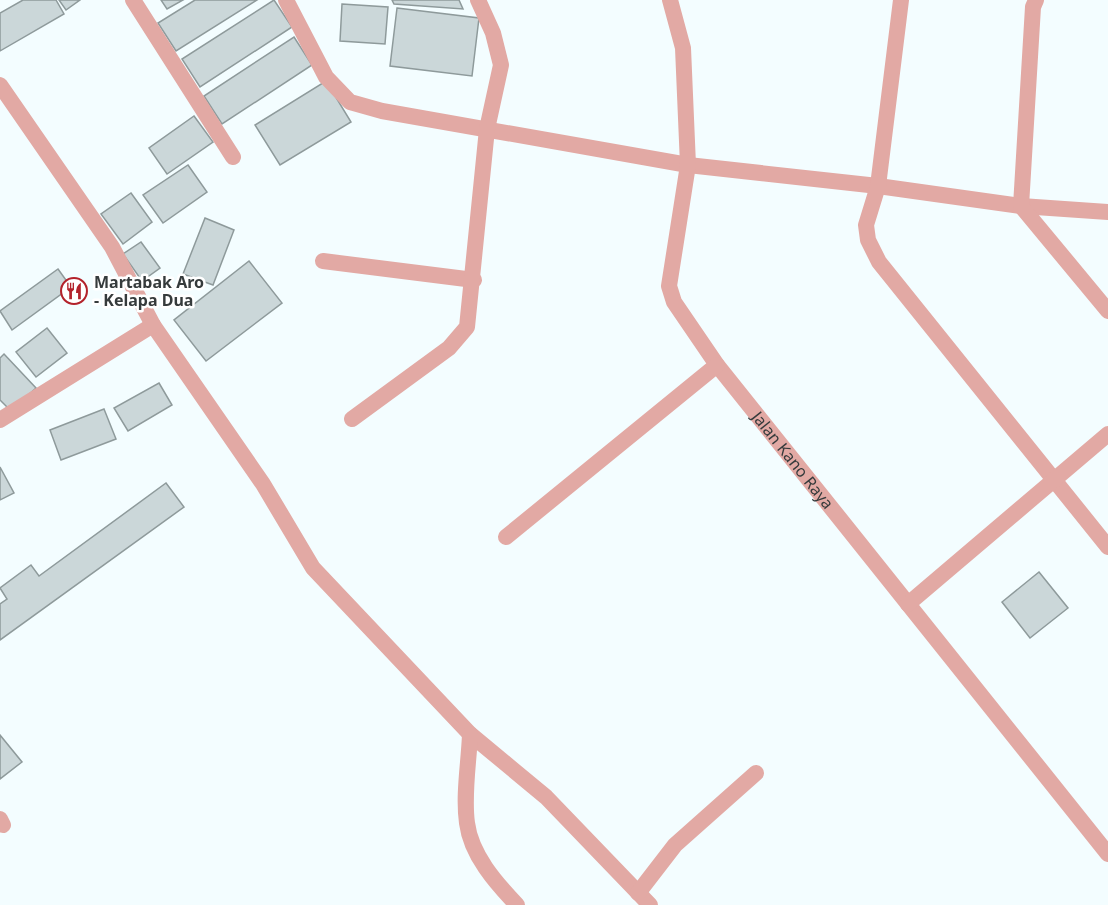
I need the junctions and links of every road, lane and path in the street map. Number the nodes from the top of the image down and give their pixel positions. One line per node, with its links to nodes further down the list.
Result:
1 (133, 0): 9 (street)
2 (286, 0): 8 (street)
3 (478, 0): 8 (street)
4 (670, 0): 10 (street, Jalan Kano Raya)
5 (900, 0): 11 (street)
6 (1036, 0): 12 (street)
7 (0, 85): 17 (street)
8 (487, 129): 10 (street); 15 (street)
9 (233, 157)
10 (688, 165): 11 (street); 18 (street, Jalan Kano Raya)
11 (878, 186): 12 (street); 22 (street)
12 (1021, 206): 13 (street); 16 (street)
13 (1108, 212)
14 (322, 261): 15 (street)
15 (474, 280): 19 (street)
16 (1108, 311)
17 (153, 325): 20 (street); 26 (street)
18 (717, 365): 23 (street); 25 (street, Jalan Kano Raya)
19 (352, 419)
20 (0, 420)
21 (1108, 434): 22 (street)
22 (1051, 480): 24 (street); 25 (street)
23 (506, 537)
24 (1108, 547)
25 (908, 604): 28 (street, Jalan Kano Raya)
26 (470, 734): 29 (street); 30 (street)
27 (756, 773): 29 (street)
28 (1108, 854)
29 (644, 899)
30 (517, 905)

